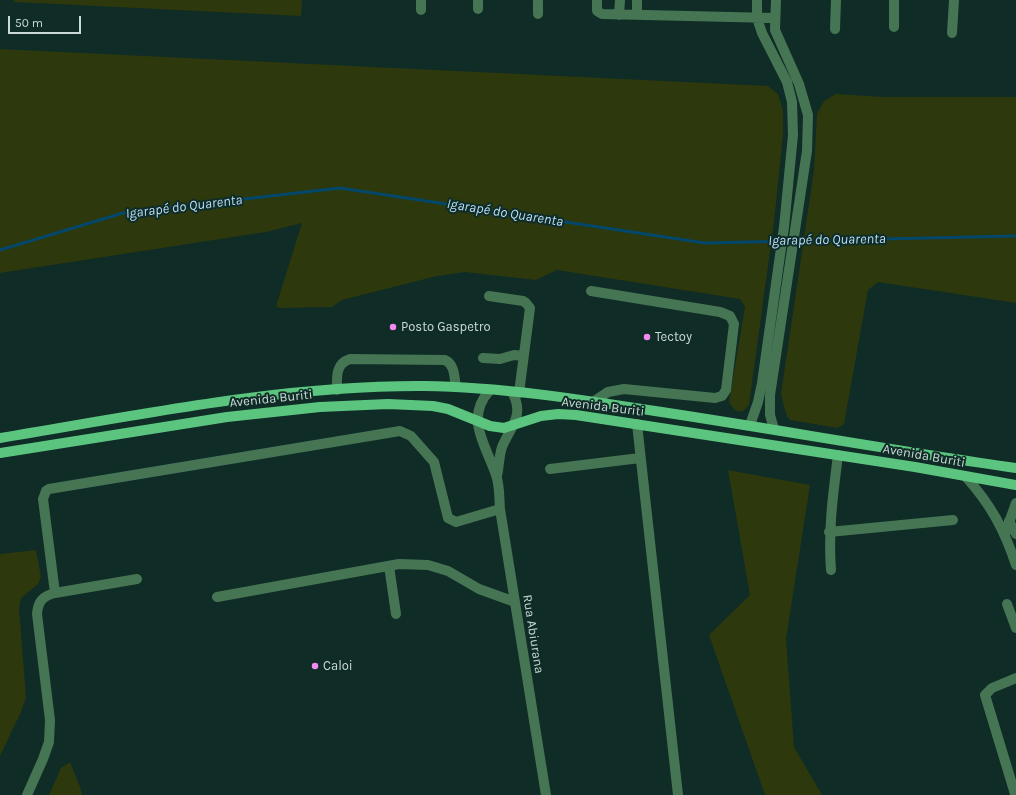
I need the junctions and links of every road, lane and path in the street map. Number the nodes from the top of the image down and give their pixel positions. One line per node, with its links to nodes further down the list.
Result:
1 (538, 0): 10 (street)
2 (597, 0): 11 (street)
3 (620, 0): 11 (street)
4 (637, 0): 12 (street)
5 (757, 0): 13 (street)
6 (776, 0): 14 (street)
7 (836, 0): 16 (street)
8 (894, 0): 15 (street)
9 (954, 0): 17 (street)
10 (538, 14)
11 (619, 15): 12 (street)
12 (637, 15): 13 (street)
13 (757, 18): 14 (street); 18 (street)
14 (774, 18): 18 (street)
15 (894, 27)
16 (835, 29)
17 (952, 33)
18 (784, 260): 30 (street); 32 (street)
19 (592, 291): 27 (street)
20 (489, 296): 21 (street)
21 (524, 356): 22 (street); 26 (street)
22 (483, 358)
23 (456, 387): 24 (main road, Avenida Buriti); 24 (street); 25 (main road, Avenida Buriti)
24 (337, 390): 33 (main road, Avenida Buriti)
25 (490, 390): 26 (main road, Avenida Buriti); 28 (street)
26 (515, 392): 27 (main road, Avenida Buriti); 31 (street, Rua Abiurana)
27 (593, 402): 30 (main road, Avenida Buriti)
28 (477, 421): 31 (main road, Avenida Buriti); 34 (main road, Avenida Buriti); 40 (street, Rua Abiurana)
29 (636, 424): 31 (main road, Avenida Buriti); 35 (main road, Avenida Buriti); 36 (street)
30 (750, 425): 32 (main road, Avenida Buriti)
31 (513, 426): 40 (street, Rua Abiurana)
32 (774, 429): 37 (main road, Avenida Buriti)
33 (0, 438)
34 (0, 453)
35 (838, 455): 39 (main road, Avenida Buriti); 46 (street)
36 (640, 458): 38 (street); 63 (street)
37 (1016, 468)
38 (550, 469)
39 (966, 477): 41 (main road, Avenida Buriti); 47 (street)
40 (497, 478): 43 (street, Rua Abiurana)
41 (1016, 485)
42 (1016, 503): 45 (street)
43 (500, 509): 53 (street); 55 (street, Rua Abiurana)
44 (953, 520): 46 (street)
45 (1009, 521): 47 (street); 48 (street)
46 (829, 532): 51 (street)
47 (1006, 534): 49 (street)
48 (1016, 534)
49 (1016, 565)
50 (389, 566): 54 (street); 55 (street); 57 (street)
51 (831, 570)
52 (137, 579): 53 (street)
53 (55, 593): 61 (street)
54 (217, 597)
55 (515, 602): 62 (street, Rua Abiurana)
56 (1007, 604): 58 (street)
57 (396, 614)
58 (1016, 628)
59 (1016, 678): 60 (street)
60 (1015, 794)
61 (27, 795)
62 (546, 795)
63 (678, 795)

